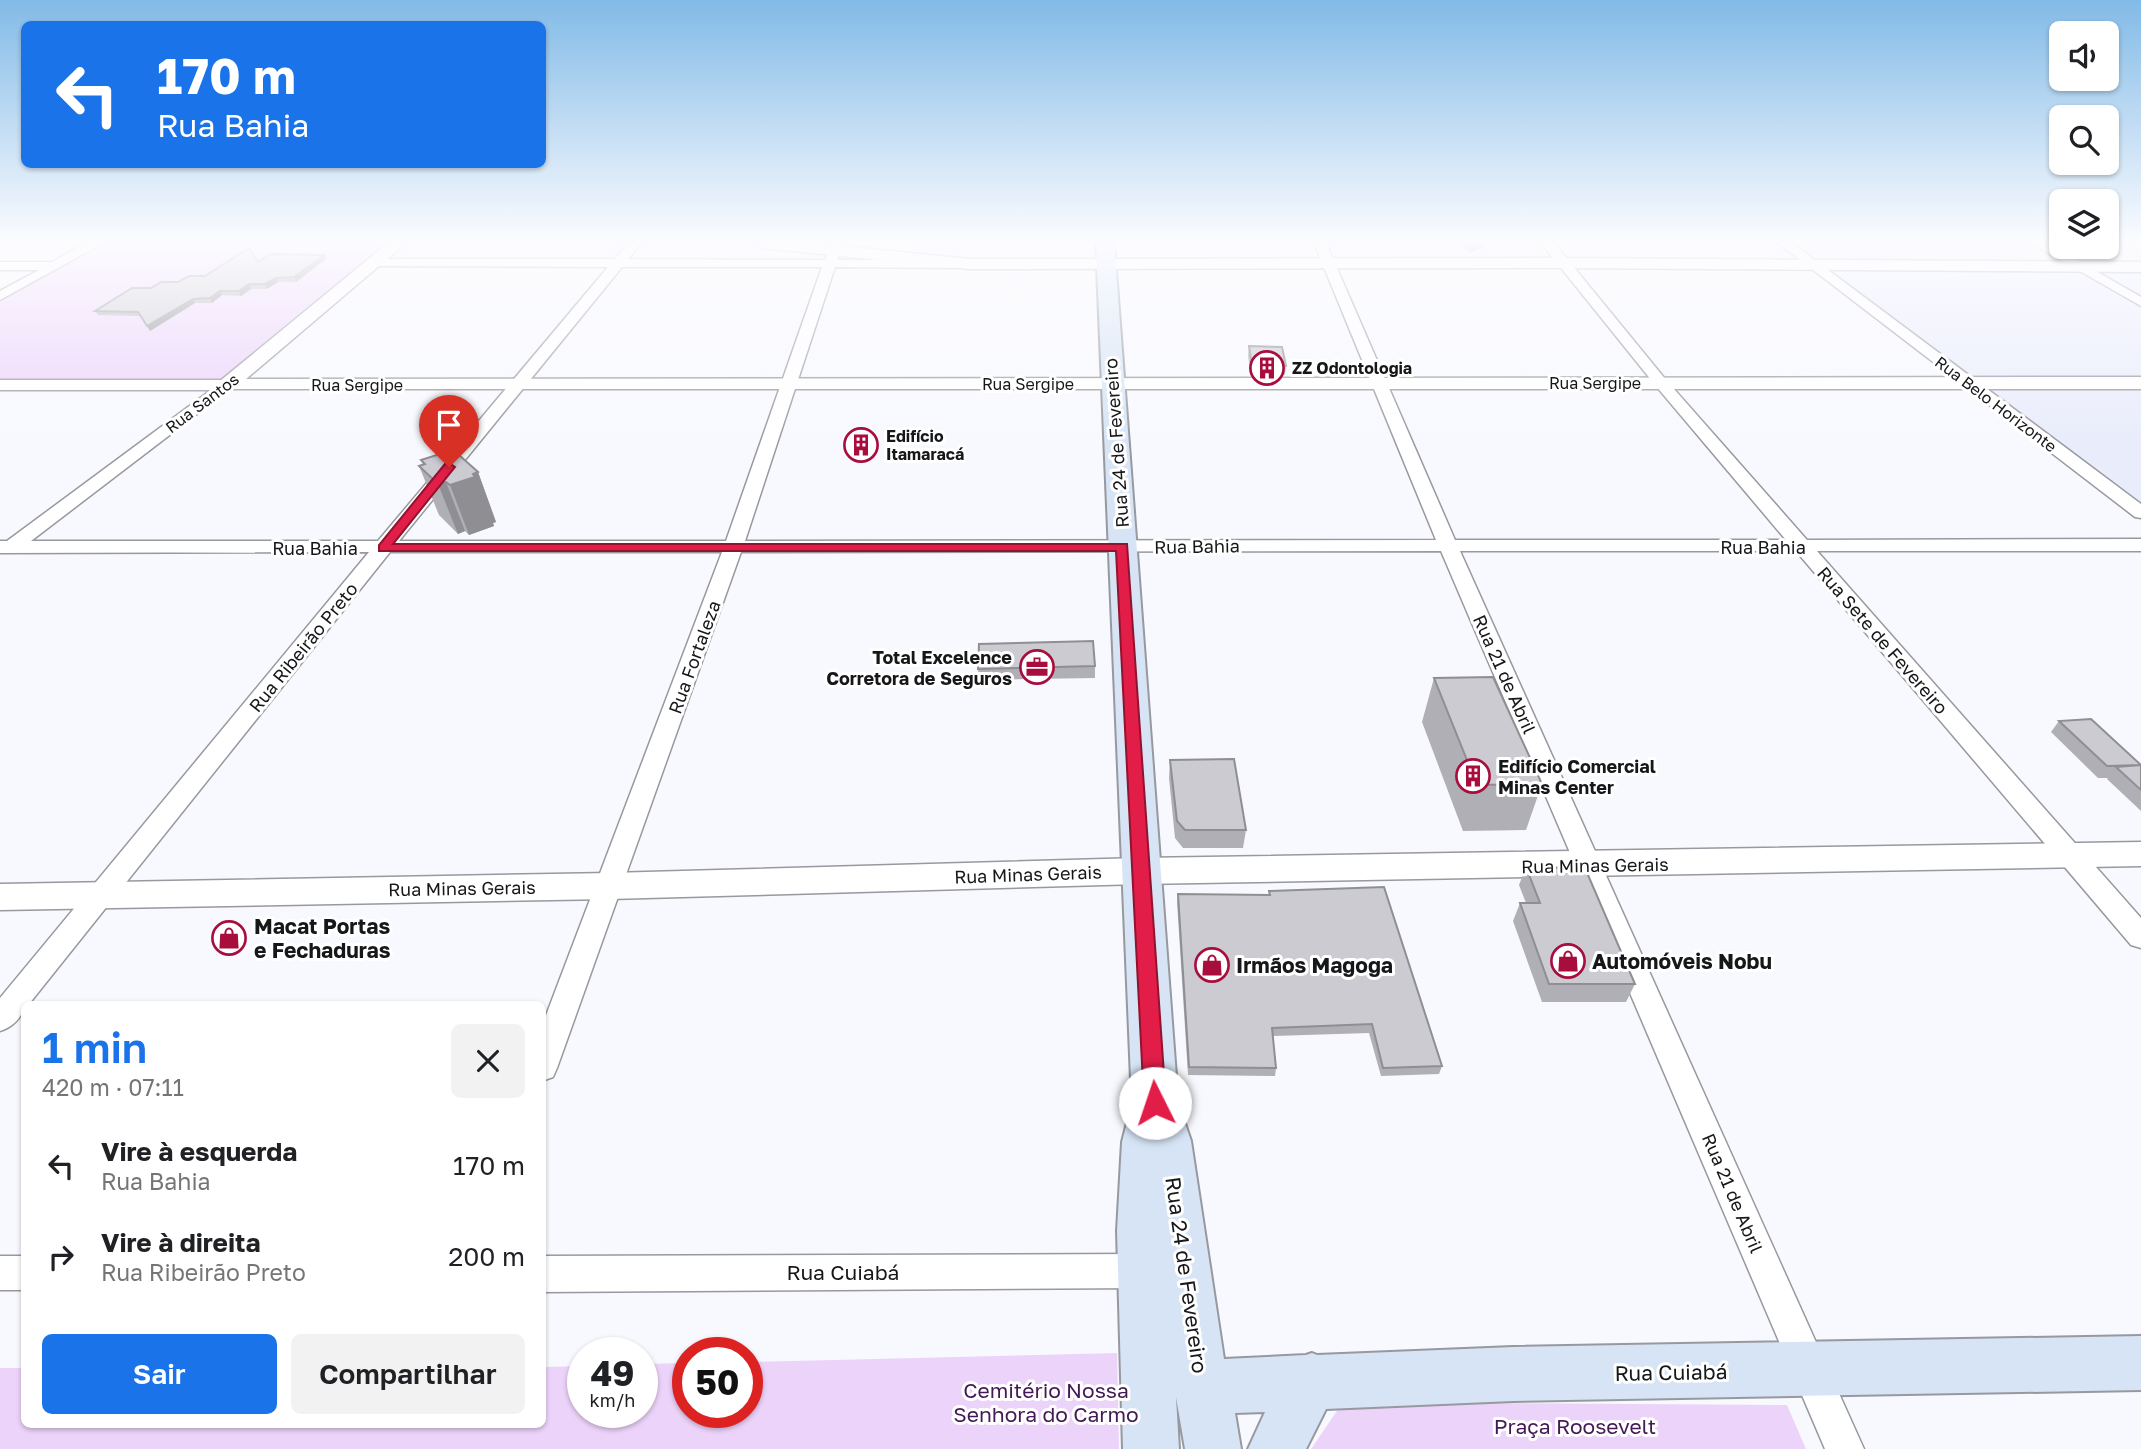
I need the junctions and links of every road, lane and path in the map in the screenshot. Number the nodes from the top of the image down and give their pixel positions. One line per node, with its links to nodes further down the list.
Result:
1 (316, 311): 15 (street, Rua Santos)
2 (578, 311): 16 (street, Rua Ribeirão Preto)
3 (815, 311): 11 (street, Rua Fortaleza)
4 (1108, 311): 12 (main road, Rua 24 de Fevereiro)
5 (1348, 311): 13 (street, Rua 21 de Abril)
6 (1604, 311): 8 (street, Rua Sete de Fevereiro)
7 (1873, 311): 9 (street, Rua Belo Horizonte)
8 (1661, 383): 9 (street, Rua Sergipe); 13 (street, Rua Sergipe); 21 (street, Rua Sete de Fevereiro)
9 (1968, 383): 10 (street, Rua Sergipe); 17 (street, Rua Belo Horizonte)
10 (2141, 383)
11 (789, 384): 12 (street, Rua Sergipe); 16 (street, Rua Sergipe); 23 (street, Rua Fortaleza)
12 (1111, 384): 13 (street, Rua Sergipe); 20 (main road, Rua 24 de Fevereiro)
13 (1379, 384): 18 (street, Rua 21 de Abril)
14 (0, 385): 15 (street, Rua Sergipe)
15 (227, 385): 16 (street, Rua Sergipe); 24 (street, Rua Santos)
16 (515, 385): 22 (street, Rua Ribeirão Preto)
17 (2141, 513)
18 (1447, 544): 20 (street, Rua Bahia); 21 (street, Rua Bahia); 27 (street, Rua 21 de Abril)
19 (2141, 545): 21 (street, Rua Bahia)
20 (1122, 547): 23 (street, Rua Bahia); 28 (main road, Rua 24 de Fevereiro)
21 (1803, 547): 26 (street, Rua Sete de Fevereiro)
22 (383, 548): 23 (street, Rua Bahia); 24 (street, Rua Bahia); 30 (street, Rua Ribeirão Preto)
23 (733, 548): 29 (street, Rua Fortaleza)
24 (4, 550)
25 (2141, 854): 26 (street, Rua Minas Gerais)
26 (2071, 856): 27 (street, Rua Minas Gerais); 32 (street, Rua Sete de Fevereiro)
27 (1590, 865): 28 (street, Rua Minas Gerais); 42 (street, Rua 21 de Abril)
28 (1140, 871): 29 (street, Rua Minas Gerais); 35 (main road, Rua 24 de Fevereiro)
29 (610, 886): 30 (street, Rua Minas Gerais); 34 (street, Rua Fortaleza)
30 (102, 894): 31 (street, Rua Minas Gerais); 33 (street, Rua Ribeirão Preto)
31 (0, 897)
32 (2141, 937)
33 (0, 1019)
34 (546, 1057)
35 (1155, 1103): 36 (main road, Rua 24 de Fevereiro); 40 (main road, Rua 24 de Fevereiro)
36 (1144, 1271): 39 (street, Rua Cuiabá); 40 (main road); 45 (main road, Rua 24 de Fevereiro)
37 (0, 1273): 38 (street)
38 (21, 1273)
39 (546, 1274)
40 (1193, 1333): 44 (main road, Rua 24 de Fevereiro)
41 (2141, 1363): 42 (main road, Rua Cuiabá)
42 (1810, 1370): 43 (main road, Rua Cuiabá); 48 (street, Rua 21 de Abril)
43 (1311, 1380): 44 (main road, Rua Cuiabá); 47 (main road)
44 (1202, 1387): 46 (main road, Rua 24 de Fevereiro)
45 (1151, 1449)
46 (1213, 1449)
47 (1276, 1449)
48 (1845, 1449)

